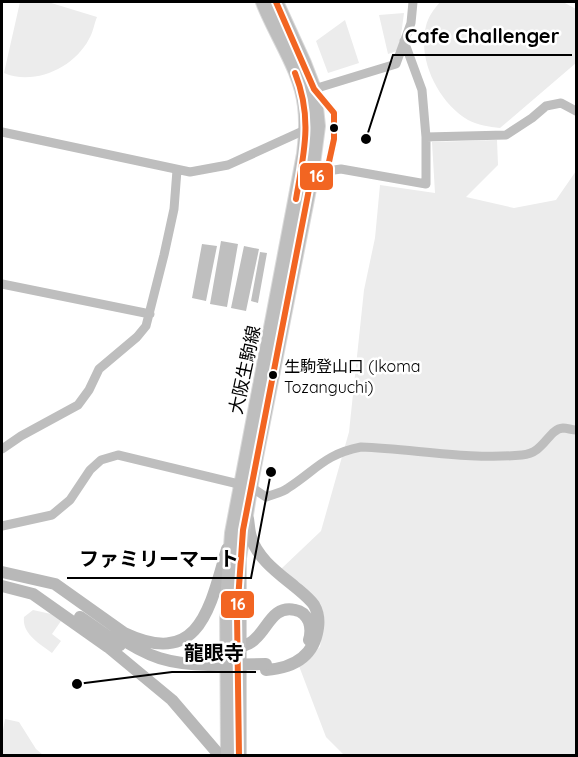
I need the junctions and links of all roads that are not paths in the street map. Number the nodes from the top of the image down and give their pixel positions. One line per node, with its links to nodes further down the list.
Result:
1 (263, 2): 7 (main road, 大阪生駒線)
2 (276, 2): 5 (main road, 大阪生駒線)
3 (413, 2): 4 (street)
4 (404, 41): 5 (street); 9 (street)
5 (314, 89): 11 (street); 12 (main road, 大阪生駒線)
6 (576, 111): 9 (street)
7 (307, 129): 10 (street); 17 (main road, 大阪生駒線)
8 (2, 132): 10 (street)
9 (426, 137): 11 (street)
10 (177, 170): 14 (street)
11 (327, 171): 12 (street)
12 (311, 179): 17 (main road, 大阪生駒線)
13 (2, 284): 14 (street)
14 (150, 314): 16 (street)
15 (576, 430): 17 (street)
16 (2, 449)
17 (246, 486): 18 (main road, 大阪生駒線); 19 (street); 20 (main road, 大阪生駒線)
18 (246, 508): 25 (main road, 大阪生駒線); 26 (street)
19 (2, 526)
20 (232, 533): 22 (street); 29 (main road, 大阪生駒線)
21 (2, 572): 22 (street)
22 (36, 580): 27 (street)
23 (2, 586): 24 (street)
24 (33, 594): 27 (street); 28 (street)
25 (238, 648): 26 (street); 30 (main road, 大阪生駒線)
26 (266, 667): 27 (street, bridge)
27 (209, 668)
28 (220, 756)
29 (228, 756)
30 (239, 756)

